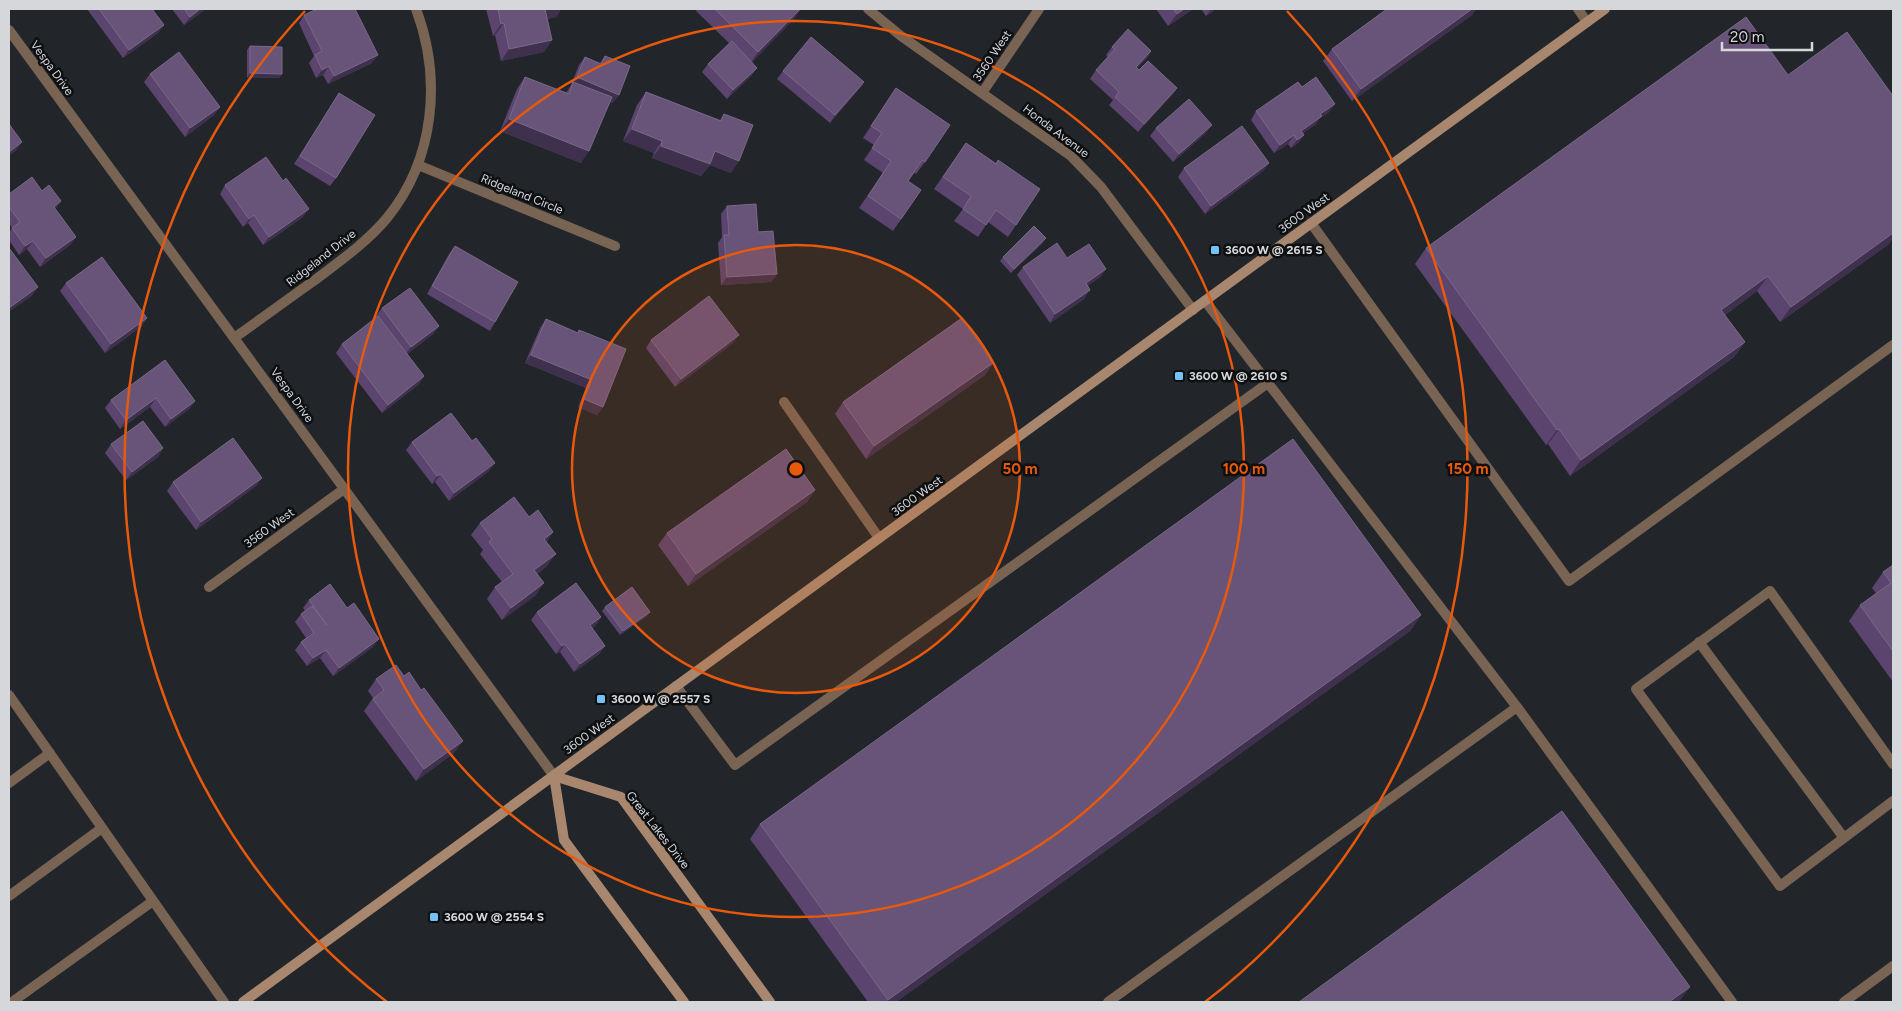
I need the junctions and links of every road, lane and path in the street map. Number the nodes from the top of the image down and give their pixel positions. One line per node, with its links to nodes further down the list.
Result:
1 (416, 9): 9 (street, Ridgeland Drive)
2 (868, 9): 8 (street, Honda Avenue)
3 (1039, 9): 8 (street, 3560 West)
4 (1578, 9): 6 (street)
5 (1605, 9): 6 (street, 3600 West)
6 (1587, 22): 10 (street, 3600 West)
7 (9, 30): 14 (street, Vespa Drive)
8 (982, 93): 13 (street, Honda Avenue)
9 (418, 165): 11 (street, Ridgeland Circle); 14 (street, Ridgeland Drive)
10 (1312, 223): 12 (street, 3600 West); 15 (street)
11 (615, 246)
12 (1205, 301): 13 (street, 3600 West); 16 (street)
13 (1192, 310): 19 (street, 3600 West)
14 (234, 338): 18 (street, Vespa Drive)
15 (1893, 345)
16 (1268, 383): 22 (street); 24 (street)
17 (784, 402): 19 (street)
18 (344, 489): 20 (street, 3560 West); 27 (street, Vespa Drive)
19 (879, 538): 22 (street, 3600 West)
20 (209, 587)
21 (1699, 642): 26 (street); 31 (street); 31 (street)
22 (676, 686): 27 (street, 3600 West)
23 (9, 695): 25 (street)
24 (1517, 707): 40 (street); 41 (street)
25 (50, 753): 28 (street); 30 (street)
26 (1893, 764)
27 (554, 776): 37 (street, 3600 West); 38 (street); 39 (street, Great Lakes Drive)
28 (9, 783)
29 (1893, 801): 31 (street)
30 (102, 828): 32 (street); 33 (street)
31 (1844, 838)
32 (9, 896)
33 (153, 901): 35 (street); 36 (street)
34 (1893, 966): 42 (street)
35 (12, 1002)
36 (224, 1002)
37 (242, 1002)
38 (684, 1002)
39 (770, 1002)
40 (1108, 1002)
41 (1732, 1002)
42 (1844, 1002)

